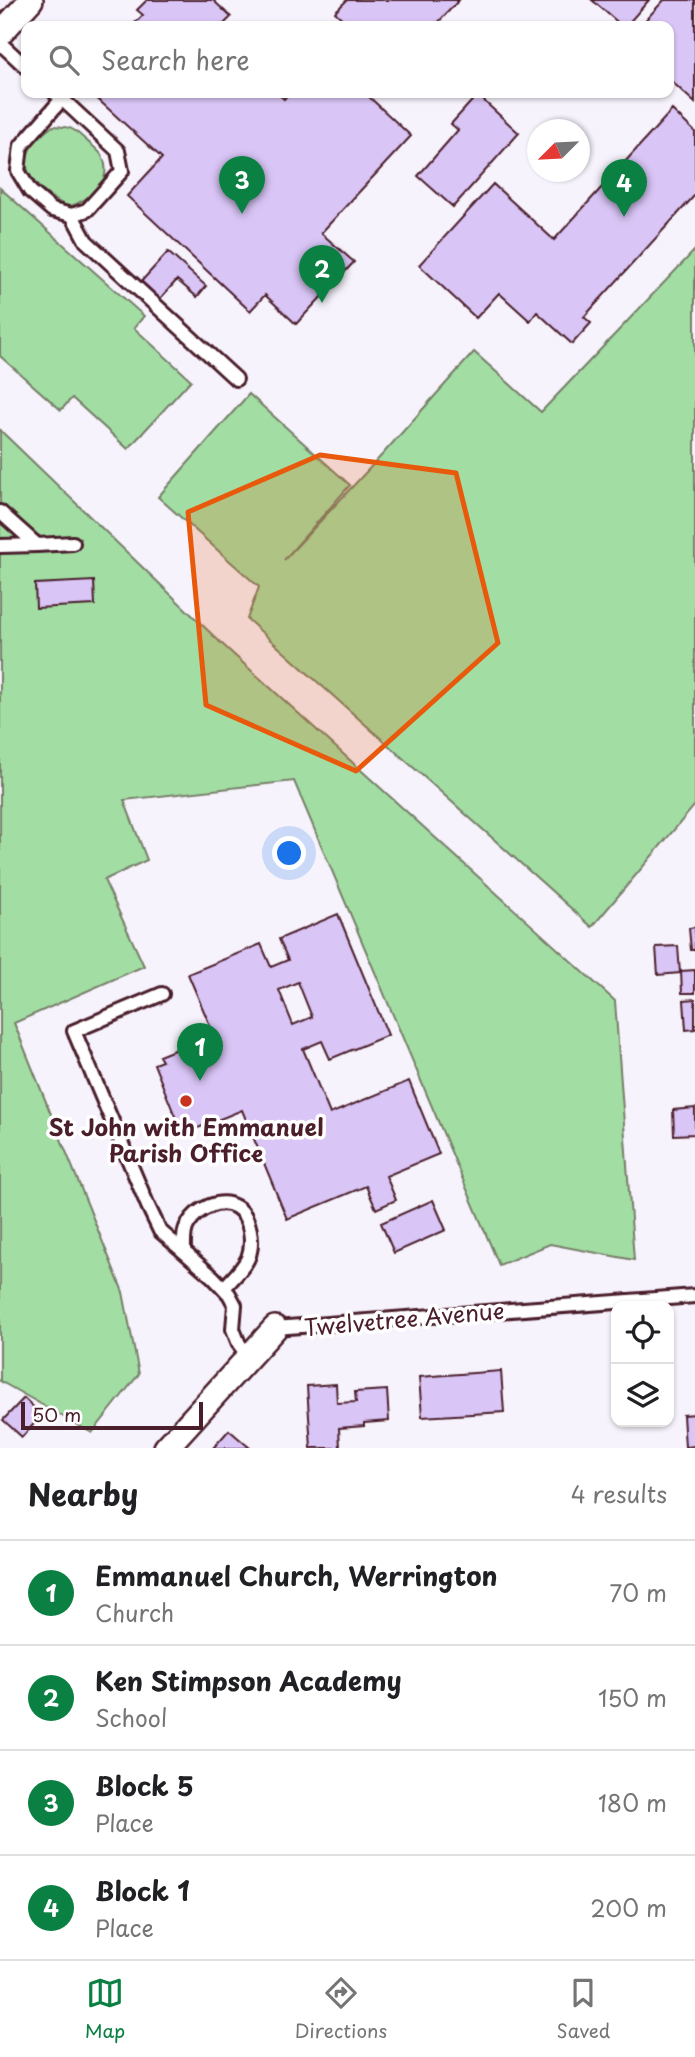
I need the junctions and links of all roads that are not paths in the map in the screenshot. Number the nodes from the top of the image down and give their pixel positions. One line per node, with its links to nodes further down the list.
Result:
1 (31, 0): 2 (street)
2 (0, 34)
3 (0, 43): 4 (lane)
4 (21, 62)
5 (57, 98): 7 (lane)
6 (60, 98): 7 (lane)
7 (72, 215): 8 (lane)
8 (236, 379)
9 (0, 512): 11 (lane)
10 (73, 544): 11 (lane)
11 (37, 545): 12 (lane)
12 (0, 546)
13 (162, 994): 14 (lane)
14 (184, 1251): 15 (lane); 15 (lane)
15 (224, 1288): 18 (lane)
16 (695, 1296): 17 (lane, Twelvetree Avenue)
17 (275, 1328): 18 (street, Twelvetree Avenue)
18 (249, 1357): 19 (street, Twelvetree Avenue)
19 (166, 1448)

